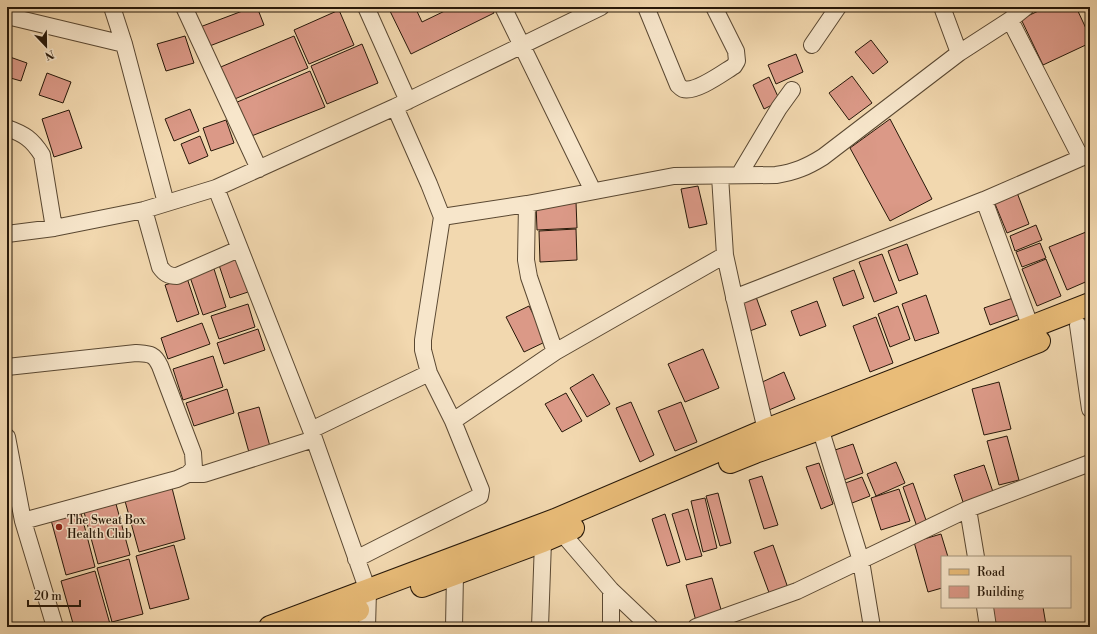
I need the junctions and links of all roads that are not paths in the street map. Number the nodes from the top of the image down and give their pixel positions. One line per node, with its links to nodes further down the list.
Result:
1 (112, 7): 13 (street)
2 (184, 7): 21 (street)
3 (366, 7): 18 (street)
4 (503, 7): 14 (street)
5 (601, 7): 14 (street)
6 (646, 7): 7 (street)
7 (714, 7)
8 (838, 7): 15 (street)
9 (942, 7): 16 (street)
10 (1026, 7): 12 (street)
11 (10, 13): 13 (street)
12 (1010, 20): 16 (street); 20 (street)
13 (124, 44): 27 (street)
14 (521, 45): 18 (street); 25 (street)
15 (812, 45)
16 (959, 53): 22 (street)
17 (792, 90): 22 (street)
18 (401, 104): 21 (street); 30 (street)
19 (7, 128): 31 (street)
20 (1085, 156): 26 (street)
21 (259, 169): 24 (street)
22 (739, 175): 23 (street)
23 (720, 176): 25 (street); 34 (street)
24 (216, 188): 27 (street); 33 (street)
25 (593, 191): 28 (street)
26 (984, 200): 35 (street); 38 (street)
27 (166, 203): 29 (street)
28 (527, 204): 30 (street); 39 (street)
29 (144, 210): 31 (street); 33 (street)
30 (442, 216): 41 (street)
31 (54, 228): 32 (street)
32 (7, 234)
33 (238, 249): 46 (street)
34 (725, 254): 35 (street); 39 (street)
35 (734, 298): 45 (street)
36 (1090, 304): 38 (main road)
37 (1084, 323): 42 (street); 43 (main road)
38 (1031, 328): 43 (main road)
39 (555, 352): 44 (street)
40 (7, 367): 49 (street)
41 (429, 373): 44 (street); 46 (street)
42 (1090, 409)
43 (817, 420): 45 (main road); 53 (main road); 56 (street)
44 (453, 421): 55 (street)
45 (766, 430): 53 (main road)
46 (312, 434): 49 (street); 55 (street)
47 (7, 437): 50 (street)
48 (1090, 463): 51 (street)
49 (188, 474): 52 (street)
50 (12, 490): 52 (street)
51 (968, 509): 54 (street); 56 (street)
52 (23, 521): 61 (street)
53 (553, 531): 57 (main road); 58 (street); 59 (main road); 66 (street)
54 (976, 556)
55 (356, 559): 59 (street)
56 (861, 561): 69 (street); 70 (street)
57 (456, 574): 59 (main road); 65 (street)
58 (611, 590): 67 (street); 68 (street)
59 (367, 598): 62 (main road); 63 (main road); 64 (street)
60 (985, 608): 71 (street)
61 (55, 627)
62 (270, 627)
63 (317, 627)
64 (367, 627)
65 (454, 627)
66 (540, 627)
67 (611, 627)
68 (650, 627)
69 (696, 627)
70 (872, 627)
71 (988, 627)

